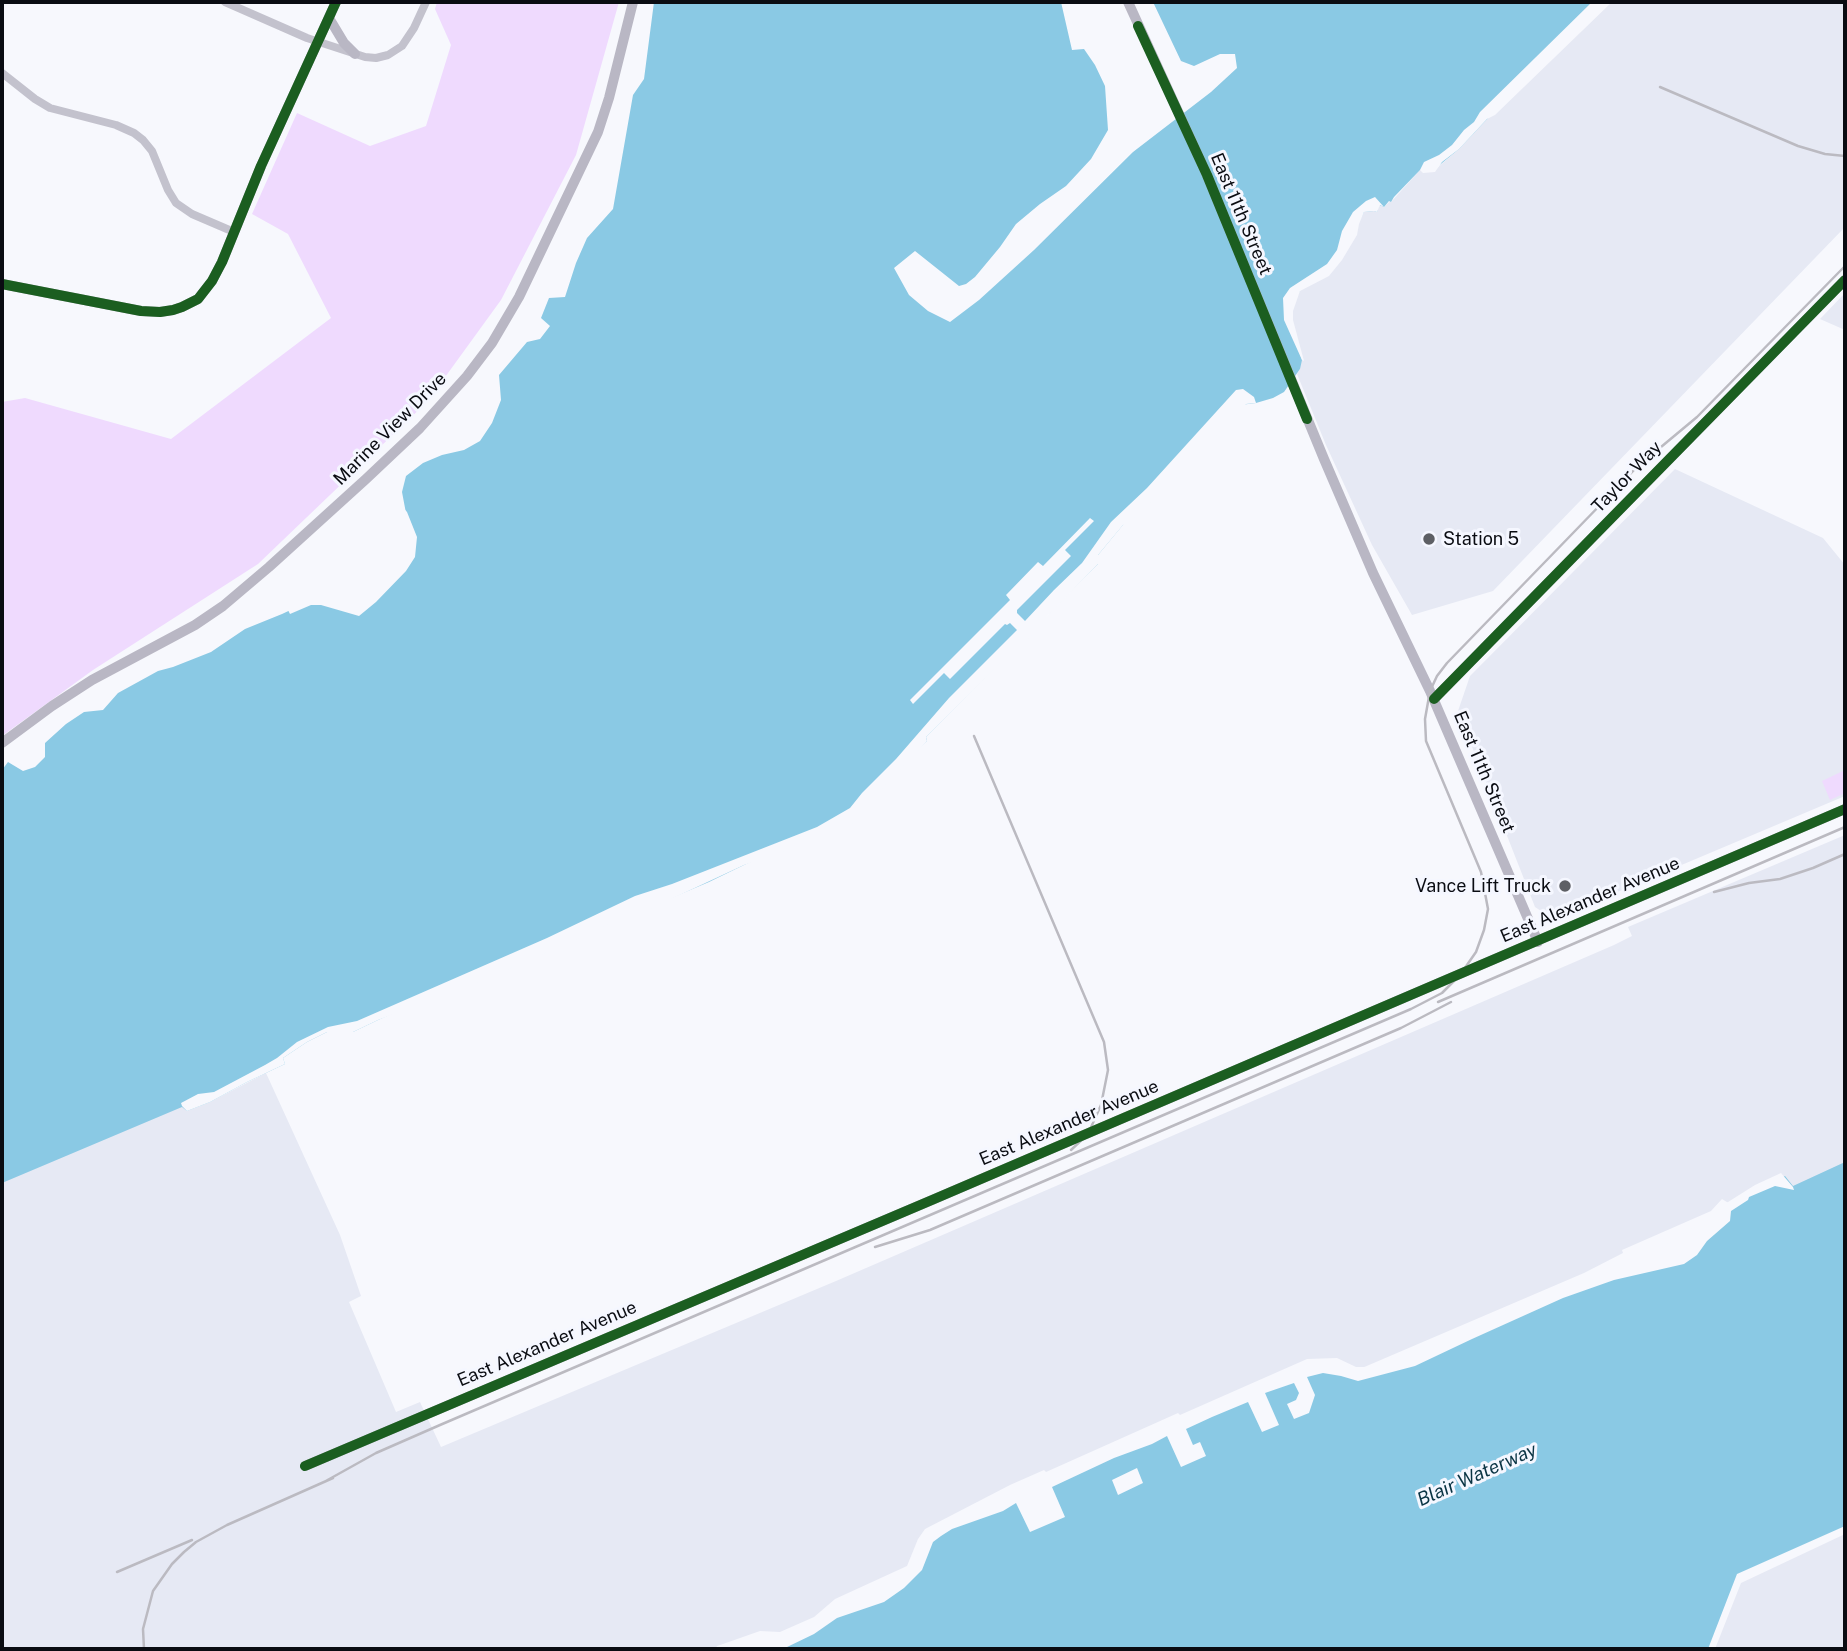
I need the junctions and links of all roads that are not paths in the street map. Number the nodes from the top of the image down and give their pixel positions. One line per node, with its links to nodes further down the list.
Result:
1 (225, 2): 7 (street)
2 (336, 2): 6 (street)
3 (426, 2): 8 (street)
4 (633, 2): 14 (street, Marine View Drive)
5 (1128, 2): 13 (street, East 11th Street)
6 (329, 18): 7 (street); 8 (street)
7 (318, 42): 8 (street); 10 (street)
8 (355, 54)
9 (2, 73): 10 (street)
10 (234, 232): 12 (street)
11 (1845, 280): 13 (street, Taylor Way)
12 (2, 284)
13 (1434, 699): 16 (street, East 11th Street)
14 (2, 743)
15 (1845, 809): 16 (street, East Alexander Avenue)
16 (1538, 942): 17 (street, East Alexander Avenue)
17 (305, 1466)

